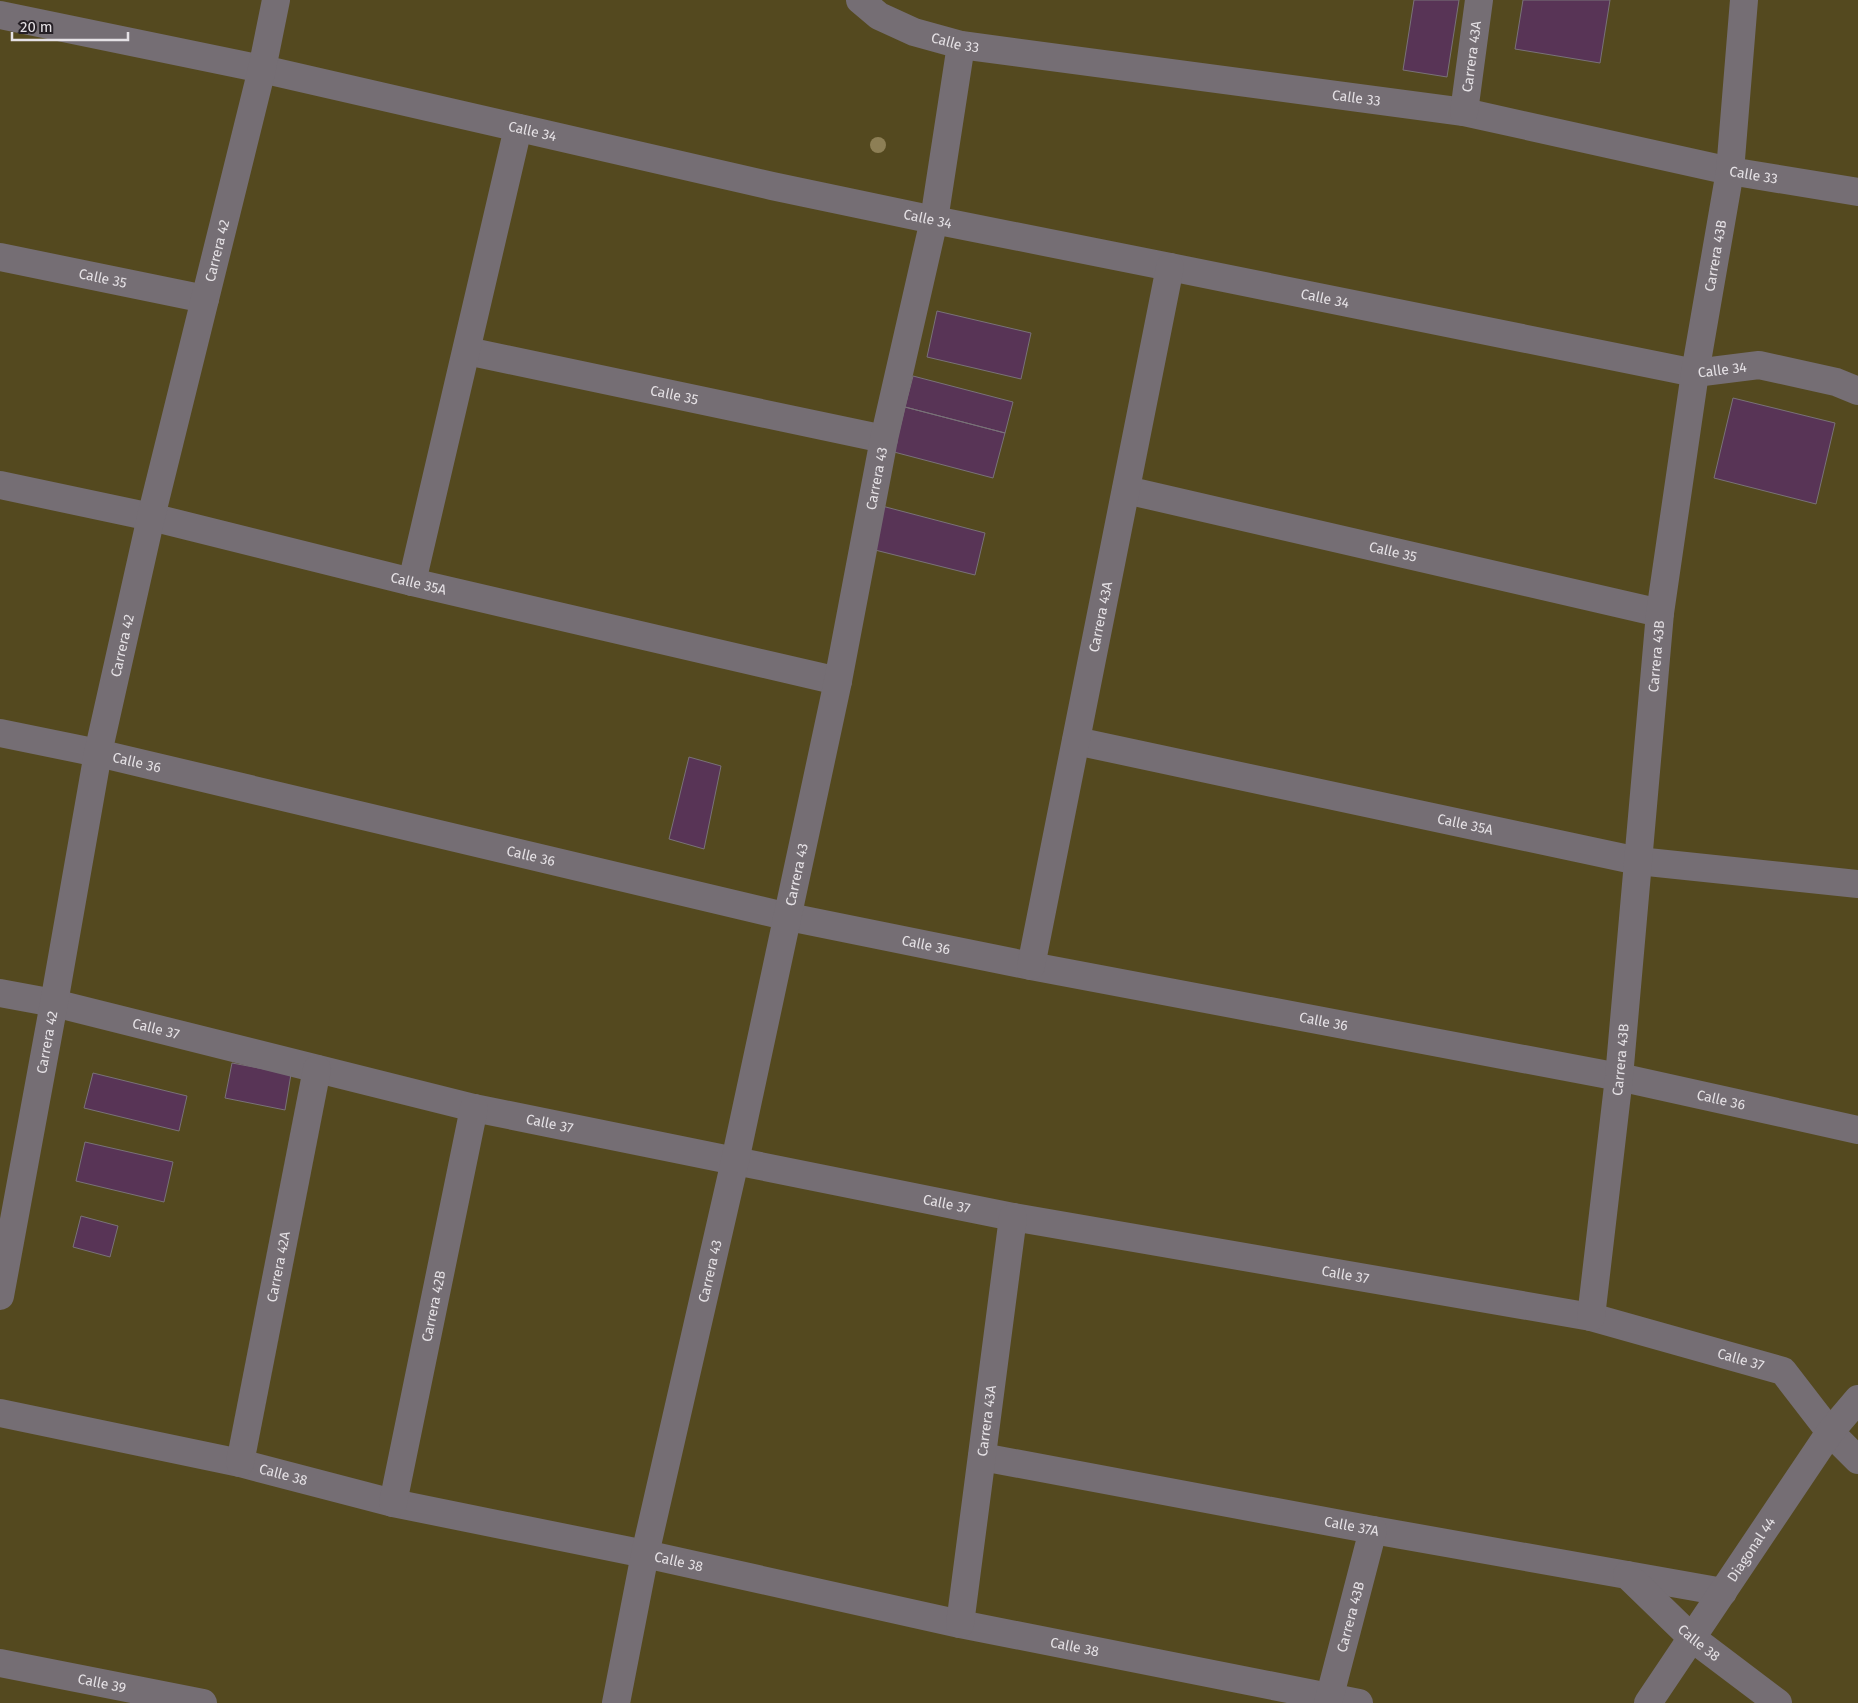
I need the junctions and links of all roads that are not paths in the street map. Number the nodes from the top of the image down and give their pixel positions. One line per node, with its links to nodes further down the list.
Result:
1 (276, 0): 7 (street, Carrera 42)
2 (860, 0): 6 (street, Calle 33)
3 (1479, 0): 8 (street, Carrera 43A)
4 (1744, 0): 10 (street, Carrera 43B)
5 (0, 15): 7 (street, Calle 34)
6 (961, 45): 8 (street, Calle 33); 12 (street, Carrera 43)
7 (262, 70): 9 (street, Calle 34); 15 (street, Carrera 42)
8 (1464, 112): 10 (street, Calle 33)
9 (518, 128): 12 (street, Calle 34); 16 (street)
10 (1730, 171): 11 (street, Calle 33); 17 (street, Carrera 43B)
11 (1858, 192)
12 (934, 220): 14 (street, Calle 34); 19 (street, Carrera 43)
13 (0, 257): 15 (street, Calle 35)
14 (1170, 266): 17 (street, Calle 34); 21 (street, Carrera 43A)
15 (205, 299): 22 (street, Carrera 42)
16 (466, 351): 19 (street, Calle 35); 23 (street)
17 (1695, 373): 18 (street, Calle 34); 24 (street, Carrera 43B)
18 (1858, 391)
19 (884, 439): 25 (street, Carrera 43)
20 (0, 485): 22 (street, Calle 35A)
21 (1126, 490): 24 (street, Calle 35); 27 (street, Carrera 43A)
22 (151, 517): 23 (street, Calle 35A); 28 (street, Carrera 42)
23 (412, 582): 25 (street, Calle 35A)
24 (1660, 613): 29 (street, Carrera 43B)
25 (838, 681): 31 (street, Carrera 43)
26 (0, 733): 28 (street, Calle 36)
27 (1076, 741): 29 (street, Calle 35A); 32 (street, Carrera 43A)
28 (98, 753): 31 (street, Calle 36); 34 (street, Carrera 42)
29 (1638, 861): 30 (street, Calle 35A); 36 (street, Carrera 43B)
30 (1858, 884)
31 (789, 917): 32 (street, Calle 36); 39 (street, Carrera 43)
32 (1031, 966): 36 (street, Calle 36)
33 (0, 993): 34 (street, Calle 37)
34 (54, 1003): 35 (street, Calle 37); 41 (street, Carrera 42)
35 (317, 1069): 37 (street, Calle 37); 48 (street, Carrera 42A)
36 (1619, 1077): 38 (street, Calle 36); 42 (street, Carrera 43B)
37 (474, 1108): 39 (street, Calle 37); 49 (street, Carrera 42B)
38 (1858, 1130)
39 (735, 1161): 40 (street, Calle 37); 51 (street, Carrera 43)
40 (1012, 1217): 42 (street, Calle 37); 46 (street, Carrera 43A)
41 (0, 1296)
42 (1591, 1317): 45 (street, Calle 37)
43 (1858, 1400): 45 (street, Diagonal 44)
44 (0, 1413): 48 (street, Calle 38)
45 (1830, 1432): 47 (street, Calle 37); 53 (street, Diagonal 44)
46 (982, 1457): 50 (street, Calle 37A); 54 (street, Carrera 43A)
47 (1858, 1460)
48 (240, 1463): 49 (street, Calle 38)
49 (393, 1503): 51 (street, Calle 38)
50 (1373, 1530): 52 (street, Calle 37A); 57 (street, Carrera 43B)
51 (646, 1554): 54 (street, Calle 38); 59 (street, Carrera 43)
52 (1627, 1575): 53 (street, Calle 37A); 55 (street, Calle 38)
53 (1723, 1592): 55 (street, Diagonal 44)
54 (960, 1624): 57 (street, Calle 38)
55 (1692, 1638): 61 (street, Diagonal 44); 62 (street, Calle 38)
56 (0, 1663): 58 (street, Calle 39)
57 (1329, 1700): 60 (street, Calle 38)
58 (203, 1703)
59 (616, 1703)
60 (1359, 1703)
61 (1648, 1703)
62 (1778, 1703)

